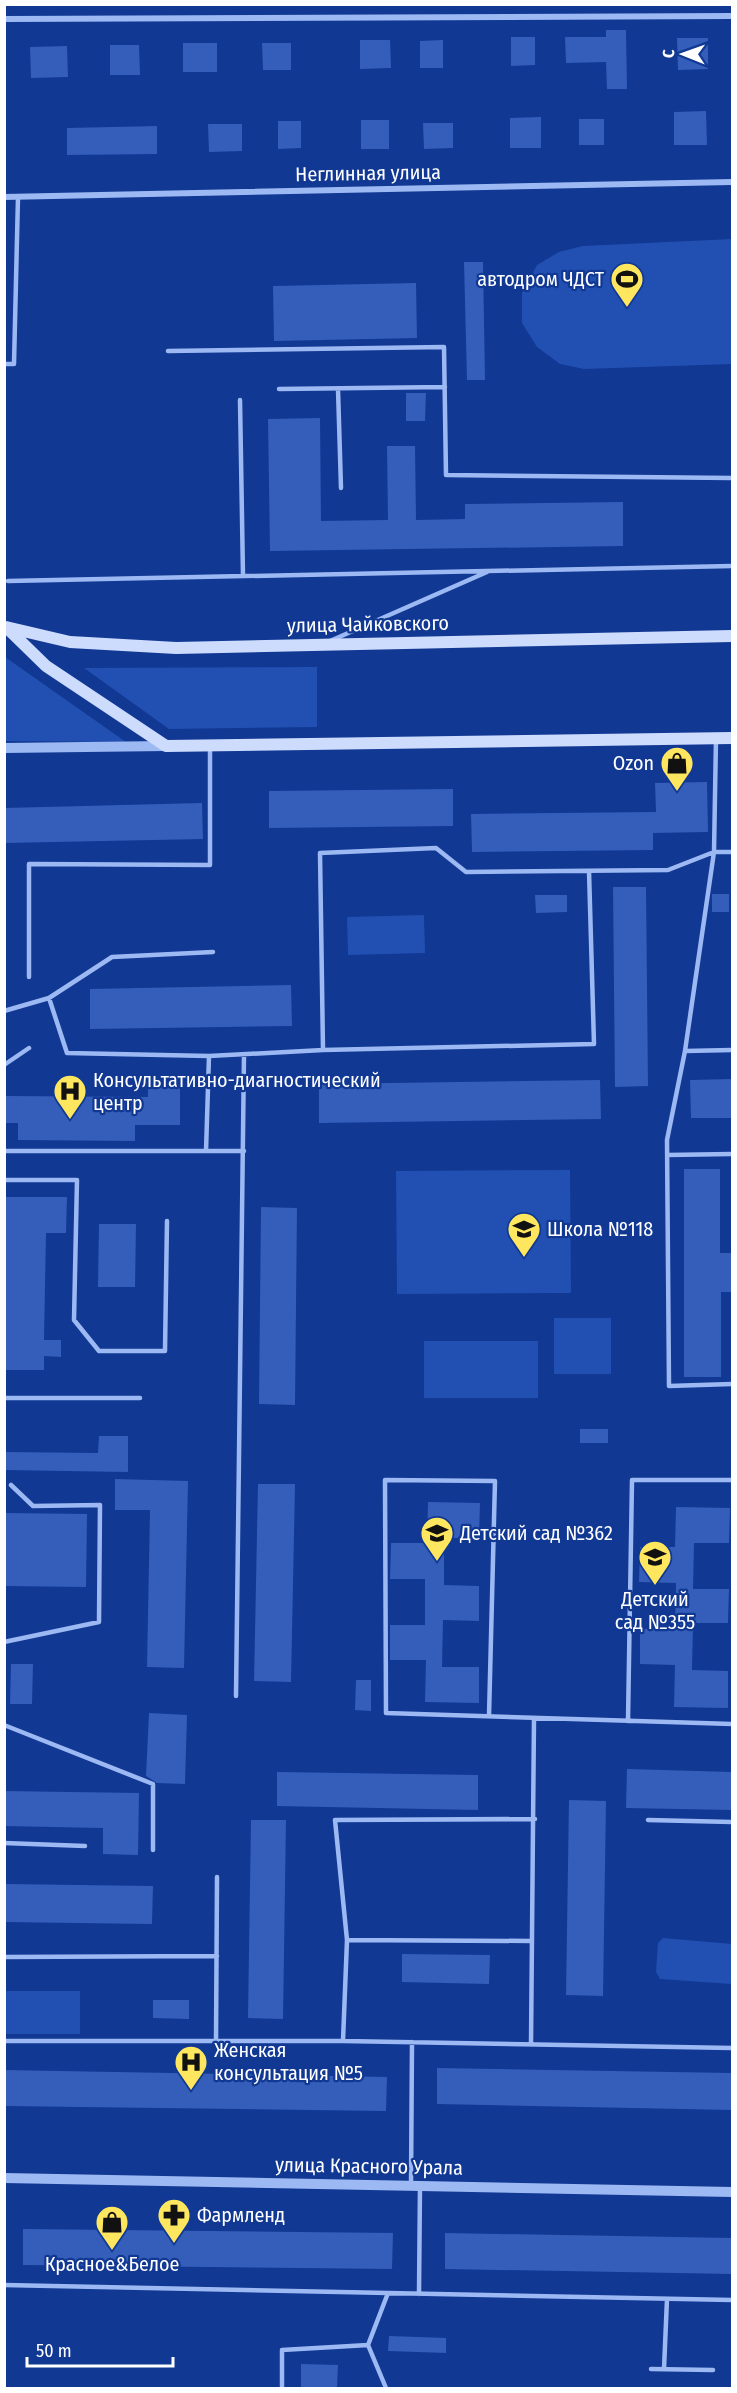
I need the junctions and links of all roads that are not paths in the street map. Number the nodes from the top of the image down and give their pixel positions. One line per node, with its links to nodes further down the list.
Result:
1 (732, 16): 2 (street)
2 (4, 20)
3 (732, 182): 5 (street, Неглинная улица)
4 (4, 197): 5 (street, Неглинная улица)
5 (18, 197): 7 (lane)
6 (168, 351): 8 (lane)
7 (4, 364)
8 (445, 387): 10 (lane); 12 (lane)
9 (279, 389): 10 (lane)
10 (338, 389): 13 (lane)
11 (240, 400): 16 (lane)
12 (732, 478)
13 (341, 488)
14 (732, 566): 15 (lane)
15 (490, 571): 16 (lane); 20 (lane)
16 (243, 576): 17 (lane)
17 (8, 580)
18 (5, 627): 20 (main road, улица Чайковского); 23 (main road, улица Чайковского)
19 (732, 636): 20 (main road, улица Чайковского)
20 (323, 644)
21 (717, 738): 22 (main road); 24 (main road); 26 (lane)
22 (732, 738)
23 (166, 746): 24 (main road); 25 (street)
24 (210, 747): 30 (lane)
25 (4, 748)
26 (714, 852): 27 (lane); 28 (lane); 36 (lane)
27 (732, 852)
28 (589, 871): 34 (lane); 34 (lane)
29 (213, 952): 31 (lane)
30 (29, 977)
31 (49, 998): 32 (lane); 38 (lane)
32 (4, 1011)
33 (29, 1048): 39 (lane)
34 (323, 1050): 37 (lane)
35 (732, 1050): 36 (lane)
36 (685, 1051): 44 (lane)
37 (244, 1055): 38 (lane); 42 (lane)
38 (209, 1056): 41 (lane)
39 (4, 1065)
40 (4, 1151): 41 (lane)
41 (206, 1151): 42 (lane)
42 (244, 1151): 53 (lane)
43 (732, 1154): 44 (lane)
44 (667, 1155): 47 (lane)
45 (4, 1180): 46 (lane)
46 (167, 1221)
47 (732, 1384)
48 (4, 1398): 49 (lane)
49 (140, 1398)
50 (732, 1480): 56 (lane)
51 (11, 1485): 52 (lane)
52 (4, 1642)
53 (236, 1696)
54 (489, 1716): 54 (lane); 55 (lane)
55 (534, 1718): 56 (lane); 59 (lane)
56 (628, 1721): 57 (lane)
57 (732, 1724)
58 (4, 1725): 64 (lane)
59 (535, 1820): 66 (lane); 67 (lane)
60 (648, 1821): 61 (lane)
61 (732, 1822)
62 (4, 1844): 63 (lane)
63 (85, 1846)
64 (153, 1850)
65 (217, 1877): 68 (lane)
66 (347, 1940): 67 (lane); 71 (lane)
67 (532, 1941): 74 (lane)
68 (217, 1956): 69 (lane); 72 (lane)
69 (4, 1957)
70 (4, 2041): 72 (lane)
71 (343, 2041): 72 (lane); 73 (lane)
72 (216, 2042)
73 (412, 2042): 74 (lane); 77 (lane)
74 (531, 2044): 75 (lane)
75 (732, 2048)
76 (4, 2178): 77 (street, улица Красного Урала)
77 (416, 2184): 78 (street, улица Красного Урала); 81 (lane)
78 (732, 2192)
79 (4, 2284): 80 (lane)
80 (388, 2293): 81 (lane); 84 (lane)
81 (419, 2294): 82 (lane)
82 (667, 2299): 83 (lane); 86 (lane)
83 (732, 2300)
84 (368, 2345): 88 (lane); 89 (lane)
85 (651, 2369): 86 (lane)
86 (664, 2369): 87 (lane)
87 (713, 2370)
88 (282, 2388)
89 (386, 2388)

